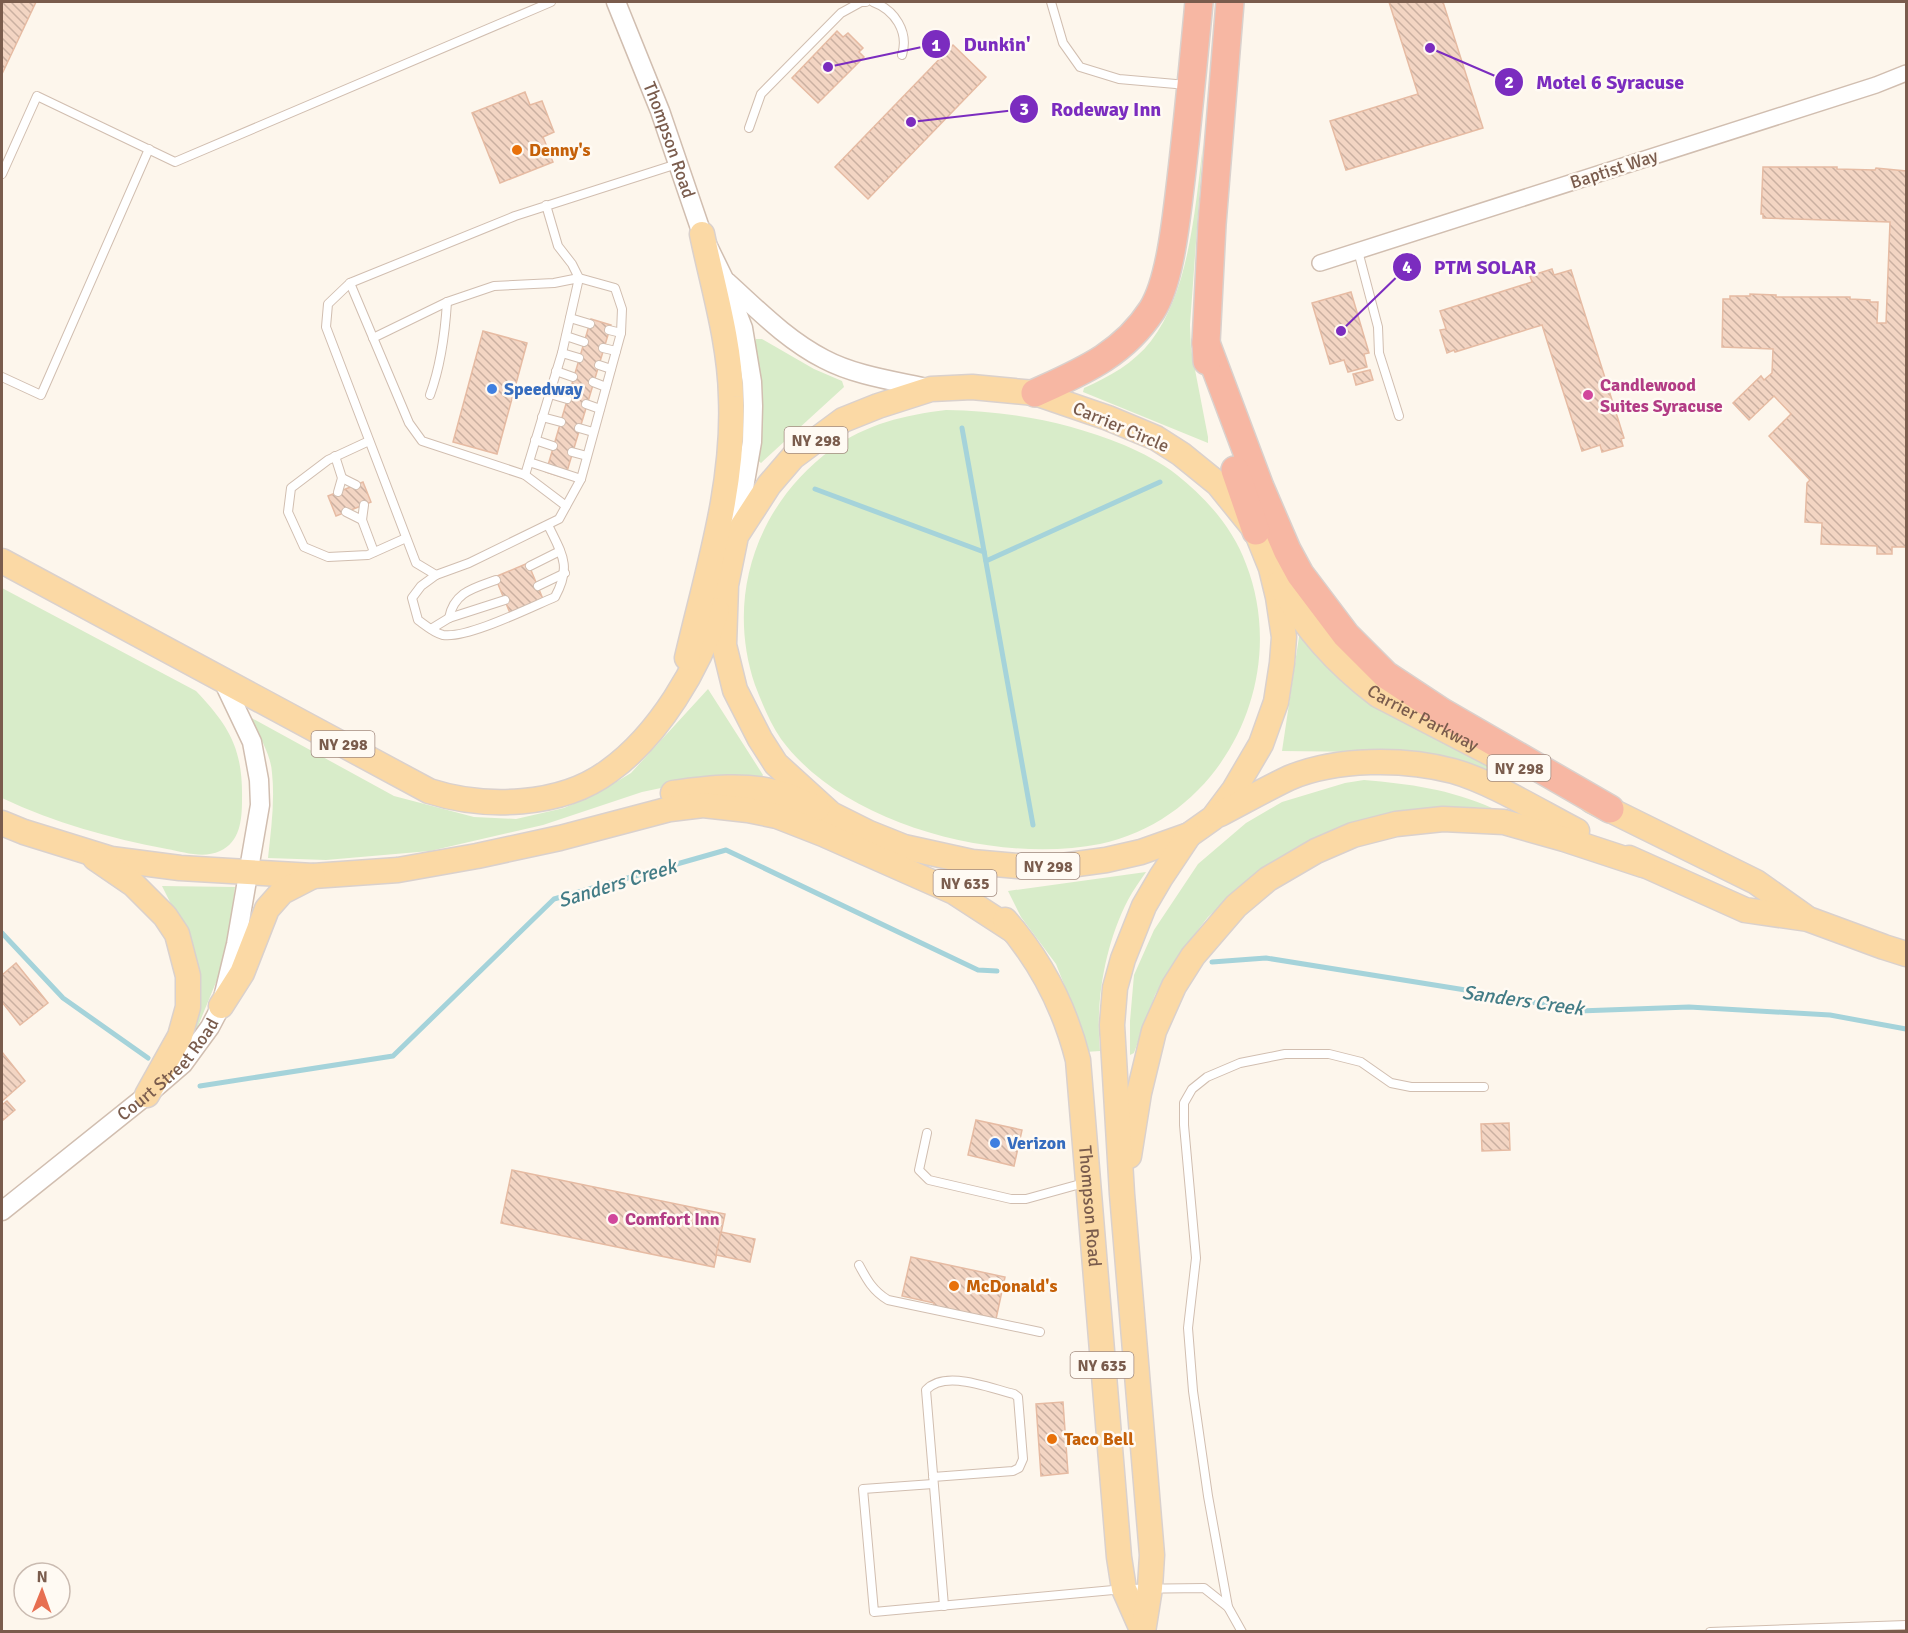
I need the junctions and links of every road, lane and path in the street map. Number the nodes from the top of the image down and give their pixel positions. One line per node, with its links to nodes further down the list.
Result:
1 (551, 2): 12 (lane)
2 (616, 2): 13 (street, Thompson Road)
3 (867, 2): 11 (lane)
4 (873, 2): 8 (lane)
5 (1051, 2): 10 (lane)
6 (1199, 2): 10 (highway)
7 (1230, 2): 30 (highway)
8 (902, 55)
9 (1906, 73): 17 (street, Baptist Way)
10 (1192, 86): 43 (highway)
11 (749, 128)
12 (149, 149): 14 (lane); 38 (lane)
13 (678, 163): 15 (lane); 16 (street, Thompson Road)
14 (2, 174)
15 (546, 206): 19 (lane); 21 (lane)
16 (702, 234): 20 (street, Thompson Road); 88 (main road)
17 (1358, 251): 18 (street, Baptist Way); 49 (lane)
18 (1320, 263)
19 (579, 278): 22 (lane); 23 (lane); 26 (lane)
20 (723, 279): 42 (street, Thompson Road); 72 (street, Thompson Road)
21 (350, 283): 28 (lane); 55 (lane)
22 (447, 302): 28 (lane); 45 (lane)
23 (570, 318): 24 (lane); 27 (lane)
24 (590, 324)
25 (609, 330): 26 (lane)
26 (621, 333): 32 (lane)
27 (566, 336): 29 (lane); 33 (lane)
28 (373, 338): 61 (lane)
29 (584, 342)
30 (1206, 343): 71 (highway); 89 (highway)
31 (603, 348): 32 (lane)
32 (616, 351): 36 (lane)
33 (562, 353): 34 (lane); 37 (lane)
34 (579, 358)
35 (598, 365): 36 (lane)
36 (611, 369): 41 (lane)
37 (556, 371): 39 (lane); 44 (lane)
38 (2, 377)
39 (573, 377)
40 (593, 382): 41 (lane)
41 (606, 387): 48 (lane)
42 (931, 390): 43 (main road, Carrier Circle / NY 298); 72 (main road, Carrier Circle / NY 298)
43 (1035, 393): 71 (main road, Carrier Circle / NY 298)
44 (550, 394): 46 (lane); 50 (lane)
45 (430, 395)
46 (567, 399)
47 (586, 404): 48 (lane)
48 (600, 409): 53 (lane)
49 (1399, 416)
50 (542, 417): 51 (lane); 54 (lane)
51 (561, 423)
52 (579, 428): 53 (lane)
53 (593, 432): 59 (lane)
54 (535, 440): 56 (lane); 60 (lane)
55 (369, 441): 58 (lane); 73 (lane)
56 (554, 446)
57 (572, 452): 59 (lane)
58 (335, 456): 62 (lane); 75 (lane)
59 (587, 456): 63 (lane)
60 (529, 462): 61 (lane); 63 (lane)
61 (525, 475): 67 (lane)
62 (342, 478): 64 (lane); 65 (lane)
63 (581, 479): 67 (lane)
64 (356, 485)
65 (338, 492)
66 (364, 505): 69 (lane)
67 (566, 506): 70 (lane)
68 (346, 512): 69 (lane)
69 (362, 520): 75 (lane)
70 (548, 525): 74 (lane); 80 (lane)
71 (1256, 531): 78 (main road, Carrier Circle / NY 298)
72 (736, 536): 82 (main road, Carrier Circle / NY 298)
73 (406, 538): 75 (lane); 80 (lane)
74 (560, 551): 77 (lane); 79 (lane)
75 (374, 552)
76 (4, 564): 87 (main road, NY 298)
77 (530, 566)
78 (1271, 568): 89 (main road, Carrier Parkway / NY 298); 91 (main road, Carrier Circle)
79 (566, 573): 83 (lane); 86 (lane)
80 (436, 574): 86 (lane)
81 (496, 580): 85 (lane)
82 (726, 585): 88 (main road, NY 298); 90 (main road, Carrier Circle)
83 (538, 586)
84 (505, 600): 85 (lane)
85 (449, 618): 86 (lane)
86 (431, 629)
87 (222, 679): 88 (main road, NY 298); 98 (street, Court Street Road)
88 (678, 696)
89 (1610, 809): 100 (main road, Carrier Parkway / NY 298)
90 (831, 814): 94 (main road, Carrier Circle / NY 298); 96 (main road, NY 298)
91 (1213, 818): 93 (main road, Carrier Circle / NY 298); 97 (main road, Carrier Parkway / NY 298)
92 (2, 823): 95 (main road, NY 298)
93 (1189, 835): 94 (main road, Carrier Circle / NY 298); 108 (main road, Thompson Road / NY 635)
94 (904, 848): 101 (main road, Thompson Road / NY 635)
95 (83, 850): 98 (main road, NY 298); 105 (main road)
96 (477, 856): 99 (main road, NY 298); 101 (main road)
97 (1643, 865): 100 (main road, Carrier Parkway / NY 298); 108 (main road)
98 (247, 872): 99 (main road, NY 298); 103 (street, Court Street Road)
99 (313, 876): 103 (main road)
100 (1808, 919): 102 (main road, Carrier Parkway / NY 298)
101 (1014, 931): 107 (main road, Thompson Road / NY 635)
102 (1906, 954)
103 (221, 1006): 105 (street, Court Street Road)
104 (1484, 1087): 116 (lane)
105 (147, 1095): 109 (street, Court Street Road)
106 (927, 1133): 107 (lane)
107 (1088, 1181): 114 (main road, Thompson Road / NY 635)
108 (1122, 1194): 113 (main road, Thompson Road / NY 635)
109 (2, 1211)
110 (859, 1265): 111 (lane)
111 (1040, 1332)
112 (933, 1481): 112 (lane); 115 (lane); 115 (lane)
113 (1150, 1588): 114 (lane); 116 (lane); 118 (main road, Thompson Road / NY 635)
114 (1124, 1589): 115 (lane); 118 (main road, Thompson Road / NY 635)
115 (944, 1606)
116 (1228, 1607): 119 (lane)
117 (1906, 1625): 120 (lane)
118 (1143, 1632)
119 (1242, 1632)
120 (1710, 1632)

